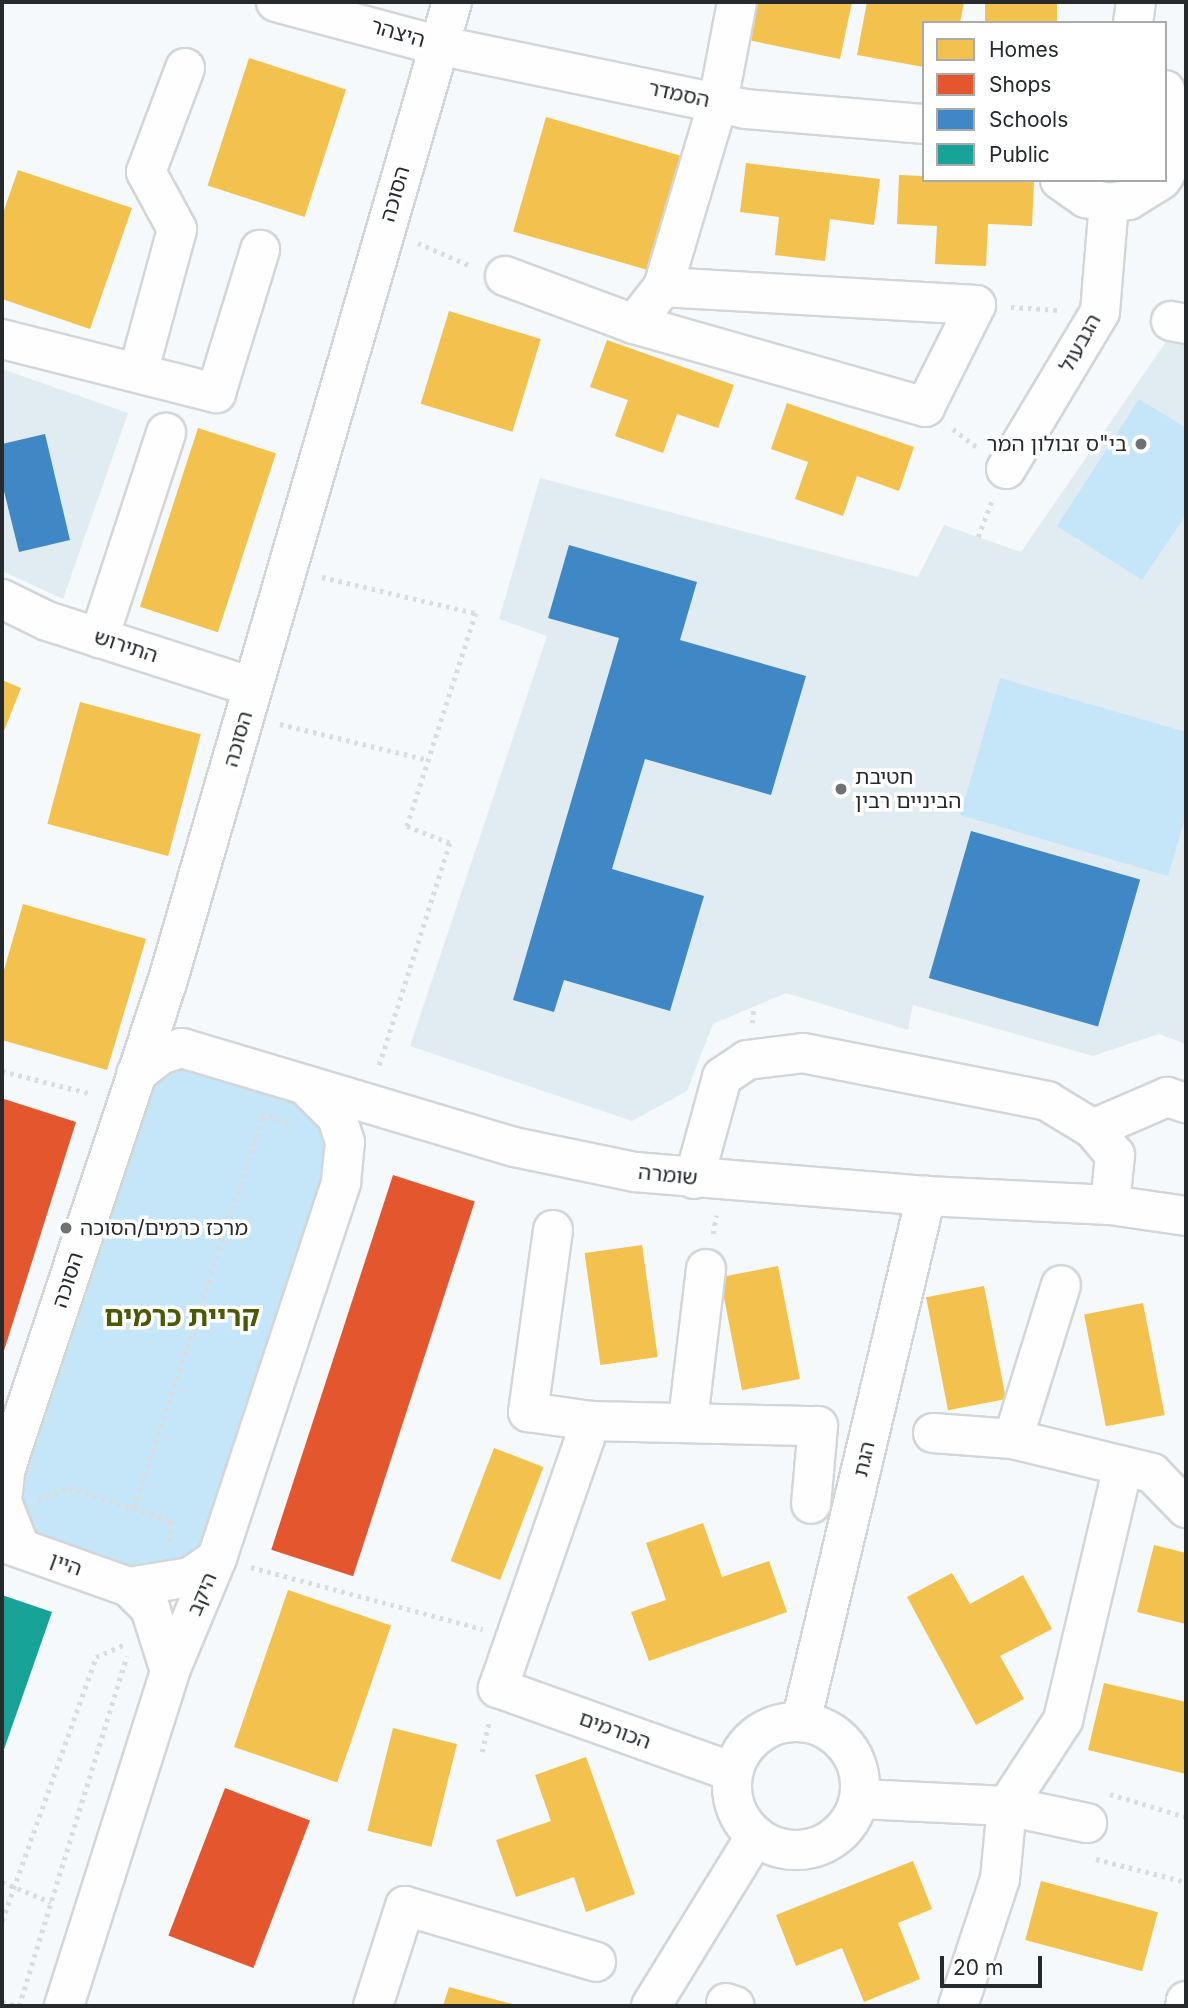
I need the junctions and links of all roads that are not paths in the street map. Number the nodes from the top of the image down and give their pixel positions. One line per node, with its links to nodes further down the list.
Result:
1 (276, 2): 6 (street, היצהר)
2 (452, 2): 6 (street, הסוכה)
3 (737, 2): 9 (street)
4 (1136, 2): 5 (street)
5 (1133, 21)
6 (438, 45): 9 (street, הסמדר); 25 (street, הסוכה)
7 (185, 68): 20 (street)
8 (1167, 93): 11 (street)
9 (718, 102): 10 (street, הסמדר); 17 (street)
10 (922, 124)
11 (1177, 154)
12 (1062, 182): 14 (street)
13 (1158, 182): 14 (street)
14 (1109, 203): 22 (street, הגבעול)
15 (260, 250): 20 (street)
16 (505, 276): 18 (street)
17 (663, 286): 18 (street); 18 (street)
18 (634, 324)
19 (2, 339): 20 (street)
20 (138, 373)
21 (166, 433): 24 (street)
22 (1006, 469)
23 (2, 599): 24 (street, התירוש)
24 (99, 638): 25 (street, התירוש)
25 (248, 701): 26 (street, הסוכה)
26 (167, 983): 27 (street, שומרה); 29 (street, הסוכה)
27 (217, 1056): 28 (street, שומרה); 29 (street, שומרה)
28 (307, 1087): 31 (street, שומרה); 34 (street, היקב)
29 (132, 1088): 49 (street, הסוכה)
30 (1186, 1103): 32 (street)
31 (414, 1118): 33 (street, שומרה); 34 (street, היקב)
32 (1093, 1129): 33 (street); 36 (street)
33 (708, 1179): 35 (street, שומרה)
34 (341, 1182): 50 (street, היקב)
35 (926, 1196): 36 (street, שומרה); 53 (street, הגת)
36 (1122, 1208): 37 (street, שומרה); 39 (street, שומרה)
37 (1186, 1216)
38 (553, 1230): 43 (street)
39 (1186, 1238)
40 (706, 1269): 42 (street)
41 (1061, 1285): 45 (street)
42 (688, 1420): 43 (street); 47 (street)
43 (592, 1421): 54 (street, הכורמים)
44 (933, 1433): 45 (street)
45 (1013, 1439): 46 (street)
46 (1123, 1466): 48 (street); 56 (street)
47 (811, 1504)
48 (1186, 1508)
49 (7, 1509): 51 (street, היין)
50 (217, 1558): 51 (street); 52 (street, היקב)
51 (147, 1586): 52 (street, היין)
52 (170, 1671): 60 (street, היקב)
53 (801, 1722): 54 (street); 55 (street)
54 (733, 1773): 58 (street)
55 (860, 1799): 56 (street); 58 (street)
56 (1007, 1806): 57 (street); 63 (street)
57 (1087, 1823)
58 (755, 1836): 62 (street)
59 (596, 1962): 61 (street)
60 (67, 2005)
61 (373, 2006)
62 (651, 2006)
63 (958, 2006)

